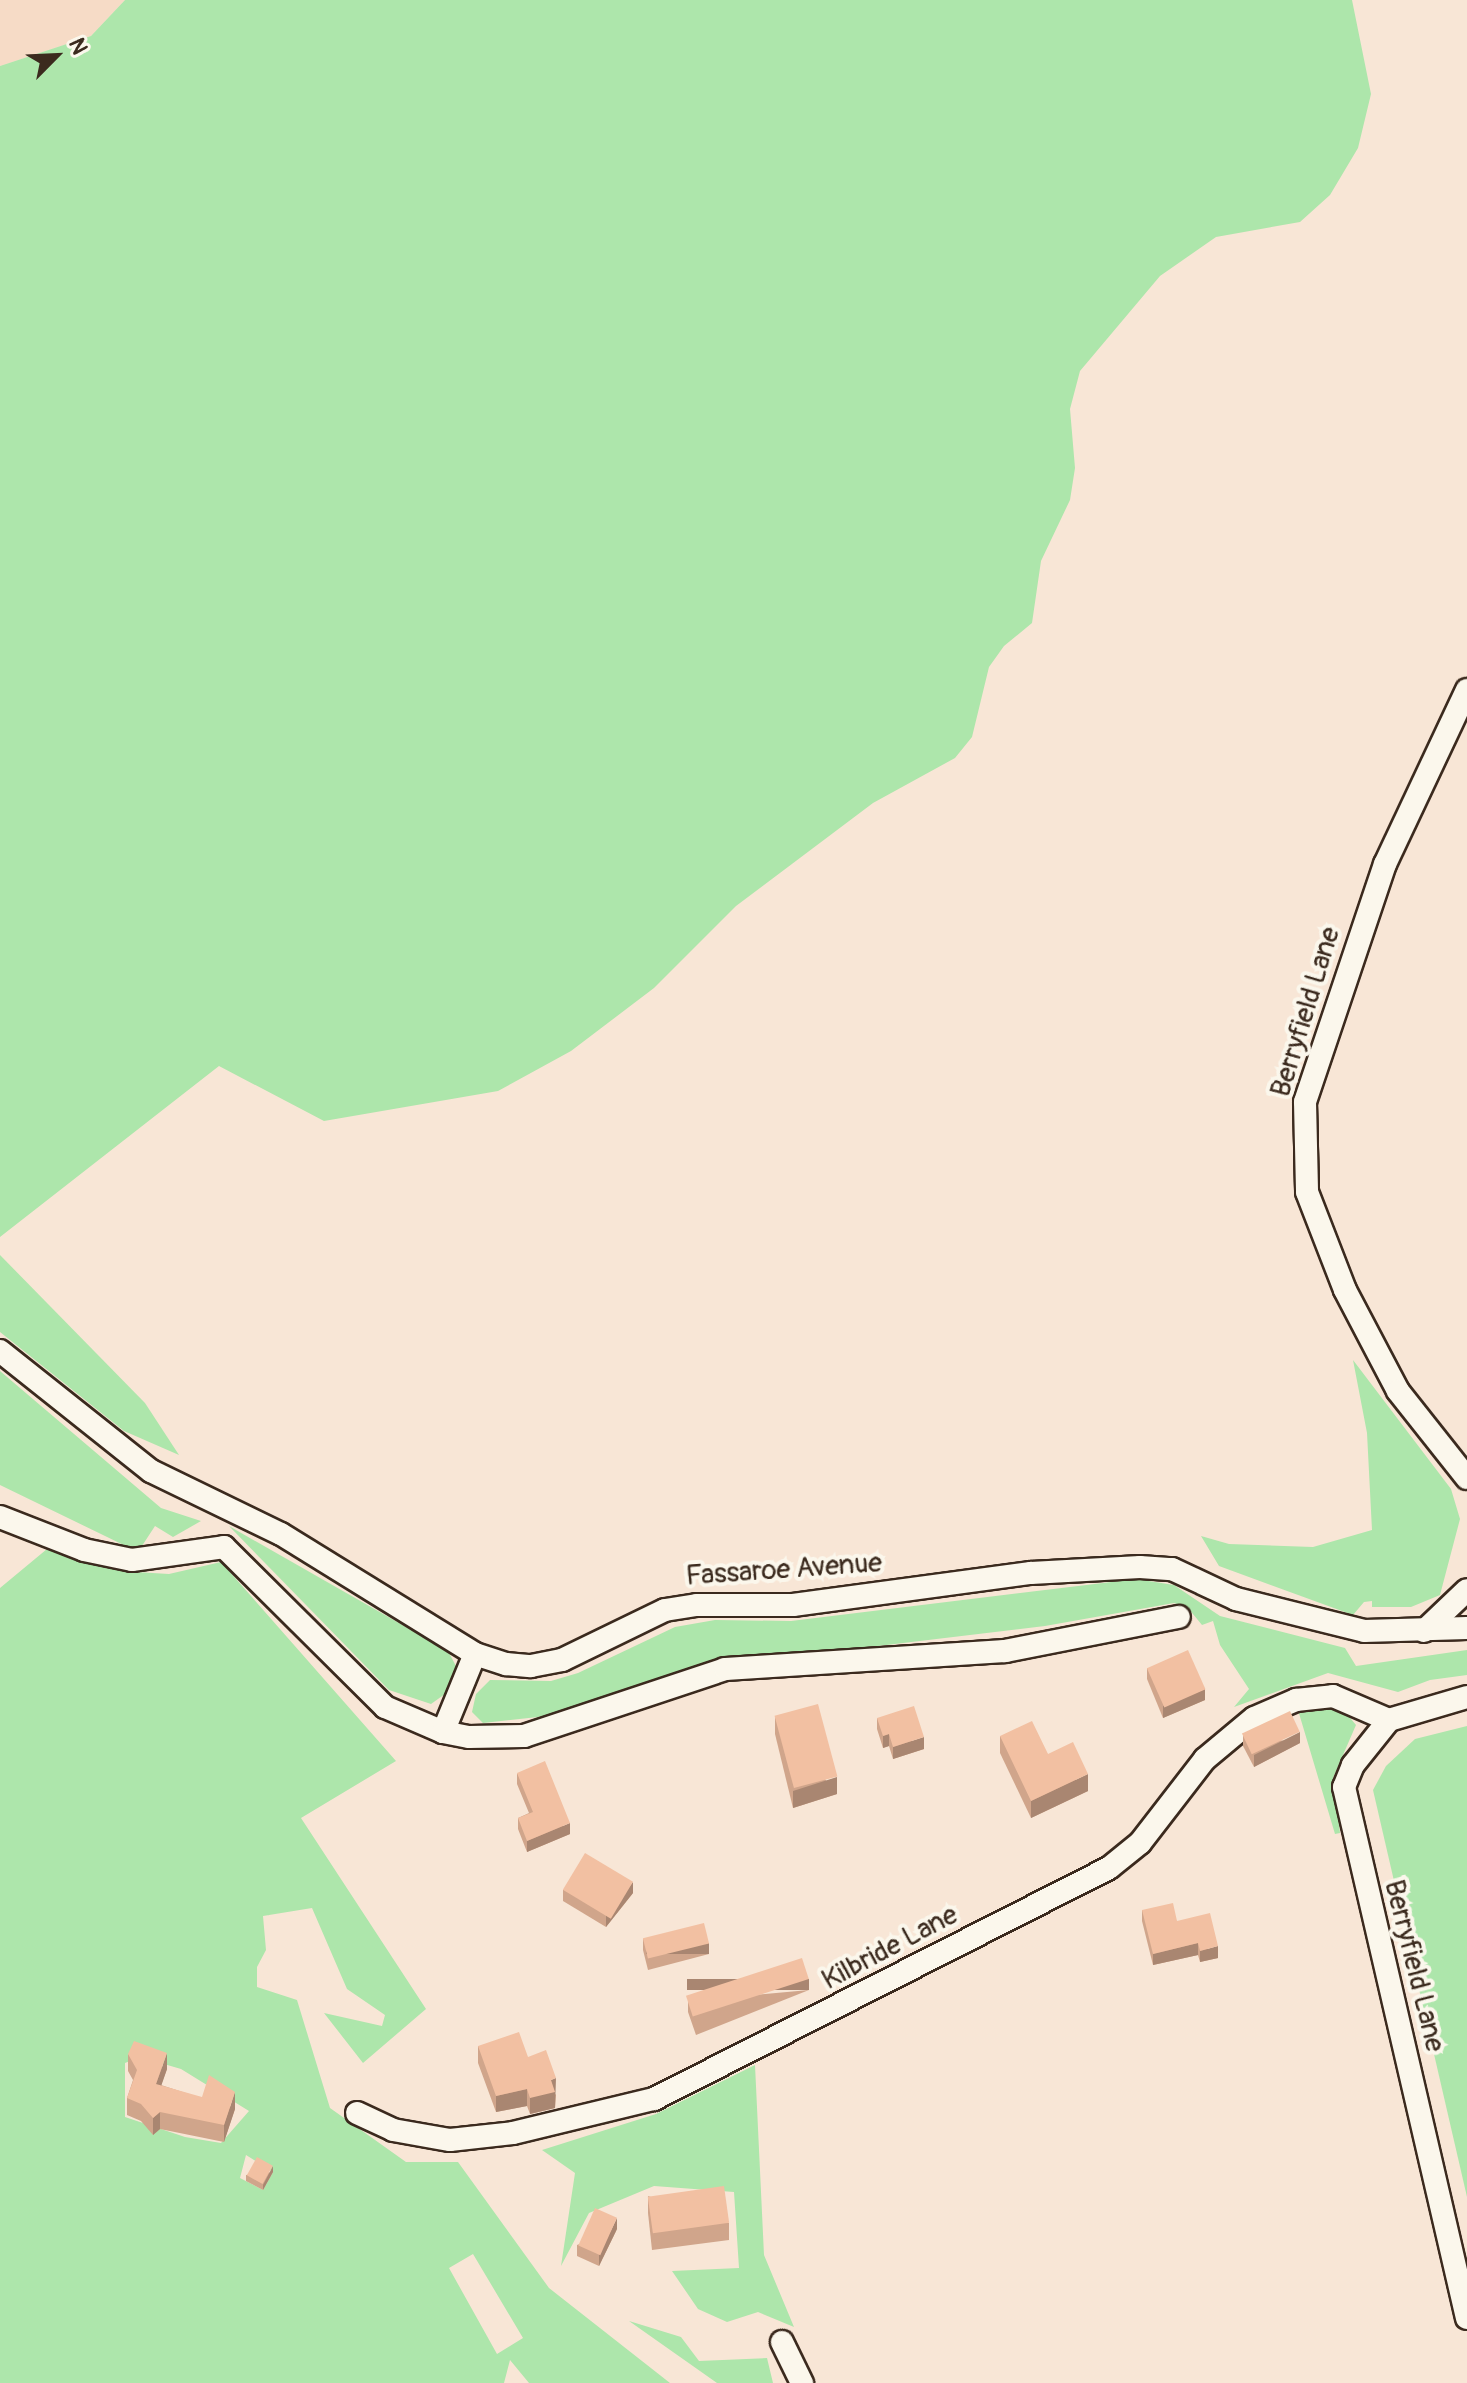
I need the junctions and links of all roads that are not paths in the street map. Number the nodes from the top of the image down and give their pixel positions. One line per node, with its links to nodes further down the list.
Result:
1 (1467, 690): 3 (street, Berryfield Lane)
2 (0, 1351): 9 (street, Fassaroe Avenue)
3 (1467, 1475)
4 (0, 1517): 12 (street)
5 (1467, 1590): 8 (street)
6 (1179, 1617): 12 (street)
7 (1467, 1628): 8 (street, Fassaroe Avenue)
8 (1424, 1631): 9 (street, Fassaroe Avenue)
9 (475, 1654): 12 (street)
10 (1467, 1697): 11 (street)
11 (1389, 1720): 13 (street, Kilbride Lane); 14 (street, Berryfield Lane)
12 (443, 1732)
13 (357, 2113)
14 (1467, 2318)
15 (782, 2342): 16 (street)
16 (802, 2383)

